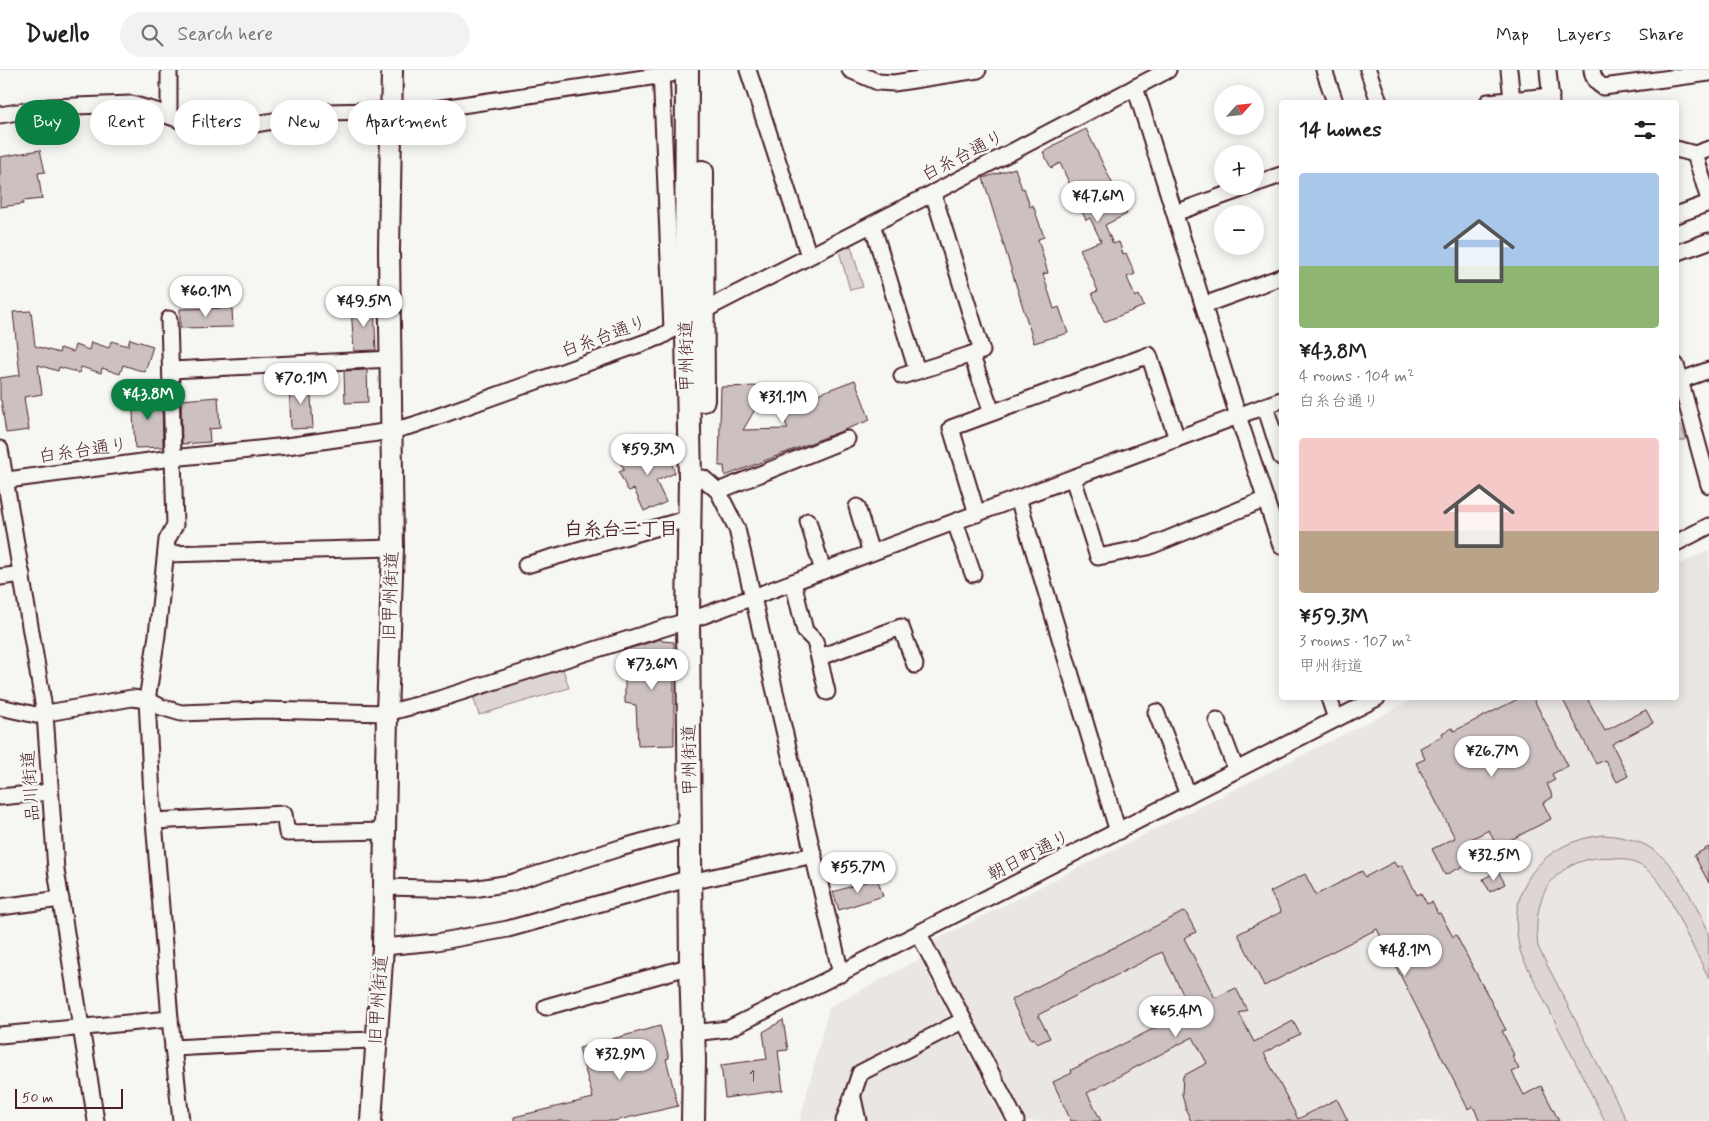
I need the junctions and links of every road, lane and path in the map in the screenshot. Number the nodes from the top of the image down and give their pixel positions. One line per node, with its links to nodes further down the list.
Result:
1 (169, 70): 24 (street)
2 (392, 70): 17 (main road, 旧甲州街道)
3 (700, 70): 42 (highway, 甲州街道)
4 (748, 70): 38 (street)
5 (850, 70): 6 (street)
6 (978, 70)
7 (1168, 70): 15 (street, 白糸台通り)
8 (1324, 70): 18 (street)
9 (1368, 70): 19 (street)
10 (1509, 70): 20 (street)
11 (1548, 70): 16 (street)
12 (1592, 70): 14 (street)
13 (670, 72): 21 (street); 42 (highway, 甲州街道)
14 (1709, 74)
15 (1135, 87): 30 (street, 白糸台通り); 33 (street)
16 (1551, 99): 20 (street)
17 (390, 100)
18 (1334, 100)
19 (1378, 100)
20 (1512, 100)
21 (466, 104)
22 (348, 111): 24 (street)
23 (0, 115): 24 (street)
24 (169, 116)
25 (390, 145): 44 (main road, 旧甲州街道)
26 (1679, 149): 27 (street)
27 (1702, 152): 32 (street)
28 (1279, 176): 29 (street)
29 (1264, 181)
30 (933, 193): 35 (street, 白糸台通り); 43 (street)
31 (1226, 195): 33 (street)
32 (1709, 201): 34 (street)
33 (1175, 214): 40 (street)
34 (1679, 214)
35 (872, 224): 38 (street, 白糸台通り); 47 (street)
36 (1709, 241): 37 (street)
37 (1679, 252)
38 (809, 256): 42 (street, 白糸台通り)
39 (1279, 278): 40 (street)
40 (1204, 305): 53 (street)
41 (169, 319): 45 (street)
42 (687, 321): 54 (street, 白糸台通り); 62 (highway, 甲州街道); 69 (highway, 甲州街道)
43 (971, 354): 47 (street); 52 (street)
44 (391, 359): 45 (street); 54 (main road, 旧甲州街道)
45 (172, 370): 59 (street)
46 (1709, 370): 49 (street)
47 (917, 371): 48 (street)
48 (902, 376)
49 (1679, 381): 63 (street)
50 (1279, 401): 51 (street)
51 (1265, 406): 53 (street); 58 (street)
52 (992, 412): 56 (street); 68 (street)
53 (1238, 416): 56 (street); 66 (street)
54 (391, 431): 59 (street, 白糸台通り); 75 (main road, 旧甲州街道)
55 (847, 439): 62 (street)
56 (1177, 439): 61 (street)
57 (0, 449): 60 (street, 品川街道)
58 (1279, 451)
59 (172, 458): 60 (street, 白糸台通り); 77 (street)
60 (2, 478): 65 (street); 80 (street, 品川街道)
61 (1073, 478): 64 (street); 66 (street)
62 (710, 485): 84 (street); 85 (highway, 甲州街道)
63 (1709, 485)
64 (1018, 498): 68 (street); 105 (street)
65 (0, 499)
66 (1266, 499): 73 (street)
67 (857, 507): 76 (street)
68 (977, 514): 71 (street)
69 (690, 518): 78 (street); 85 (highway, 甲州街道)
70 (808, 521): 79 (street)
71 (955, 522): 76 (street); 81 (street)
72 (1709, 526): 74 (street)
73 (1279, 540)
74 (1679, 541)
75 (393, 548): 77 (street); 94 (main road, 旧甲州街道)
76 (871, 553): 79 (street)
77 (166, 554): 89 (street)
78 (526, 565)
79 (823, 571): 83 (street)
80 (22, 574): 82 (street); 95 (street, 品川街道)
81 (973, 574)
82 (0, 577)
83 (793, 582): 84 (street); 86 (street)
84 (753, 597): 85 (street); 106 (street)
85 (695, 618): 94 (street); 103 (highway, 甲州街道); 107 (highway, 甲州街道)
86 (820, 657): 87 (street); 88 (street)
87 (915, 665)
88 (827, 692)
89 (148, 700): 94 (street); 95 (street); 102 (street)
90 (1330, 700): 96 (street)
91 (1373, 700): 96 (street, 朝日町通り)
92 (0, 707): 95 (street)
93 (1156, 712): 100 (street)
94 (387, 713): 104 (main road, 旧甲州街道)
95 (45, 714): 99 (street, 品川街道)
96 (1336, 719): 98 (street, 朝日町通り)
97 (1217, 720): 98 (street)
98 (1236, 770): 100 (street, 朝日町通り)
99 (50, 792): 101 (street); 109 (street, 品川街道)
100 (1188, 795): 105 (street, 朝日町通り)
101 (0, 797)
102 (154, 821): 104 (street); 116 (street)
103 (691, 828): 107 (highway, 甲州街道); 108 (street)
104 (386, 831): 108 (main road, 旧甲州街道)
105 (1118, 832): 111 (street, 朝日町通り)
106 (814, 855): 107 (street); 114 (street)
107 (698, 878): 112 (street); 113 (highway, 甲州街道); 119 (highway, 甲州街道)
108 (384, 887): 112 (main road, 旧甲州街道)
109 (60, 899): 110 (street); 118 (street, 品川街道)
110 (0, 907)
111 (919, 934): 114 (street, 朝日町通り); 117 (street)
112 (383, 947): 121 (main road, 旧甲州街道)
113 (691, 966): 115 (street); 119 (highway, 甲州街道)
114 (841, 974): 119 (street, 朝日町通り)
115 (546, 1007)
116 (170, 1019): 118 (street); 122 (street)
117 (964, 1020): 123 (street); 131 (street)
118 (81, 1027): 120 (street); 124 (street, 品川街道)
119 (699, 1032): 127 (highway, 甲州街道); 128 (highway, 甲州街道)
120 (0, 1035)
121 (376, 1040): 122 (street); 126 (main road, 旧甲州街道)
122 (173, 1048): 125 (street)
123 (853, 1094): 129 (street); 130 (street)
124 (96, 1121)
125 (181, 1121)
126 (371, 1121)
127 (693, 1121)
128 (706, 1121)
129 (844, 1121)
130 (858, 1121)
131 (1016, 1121)

